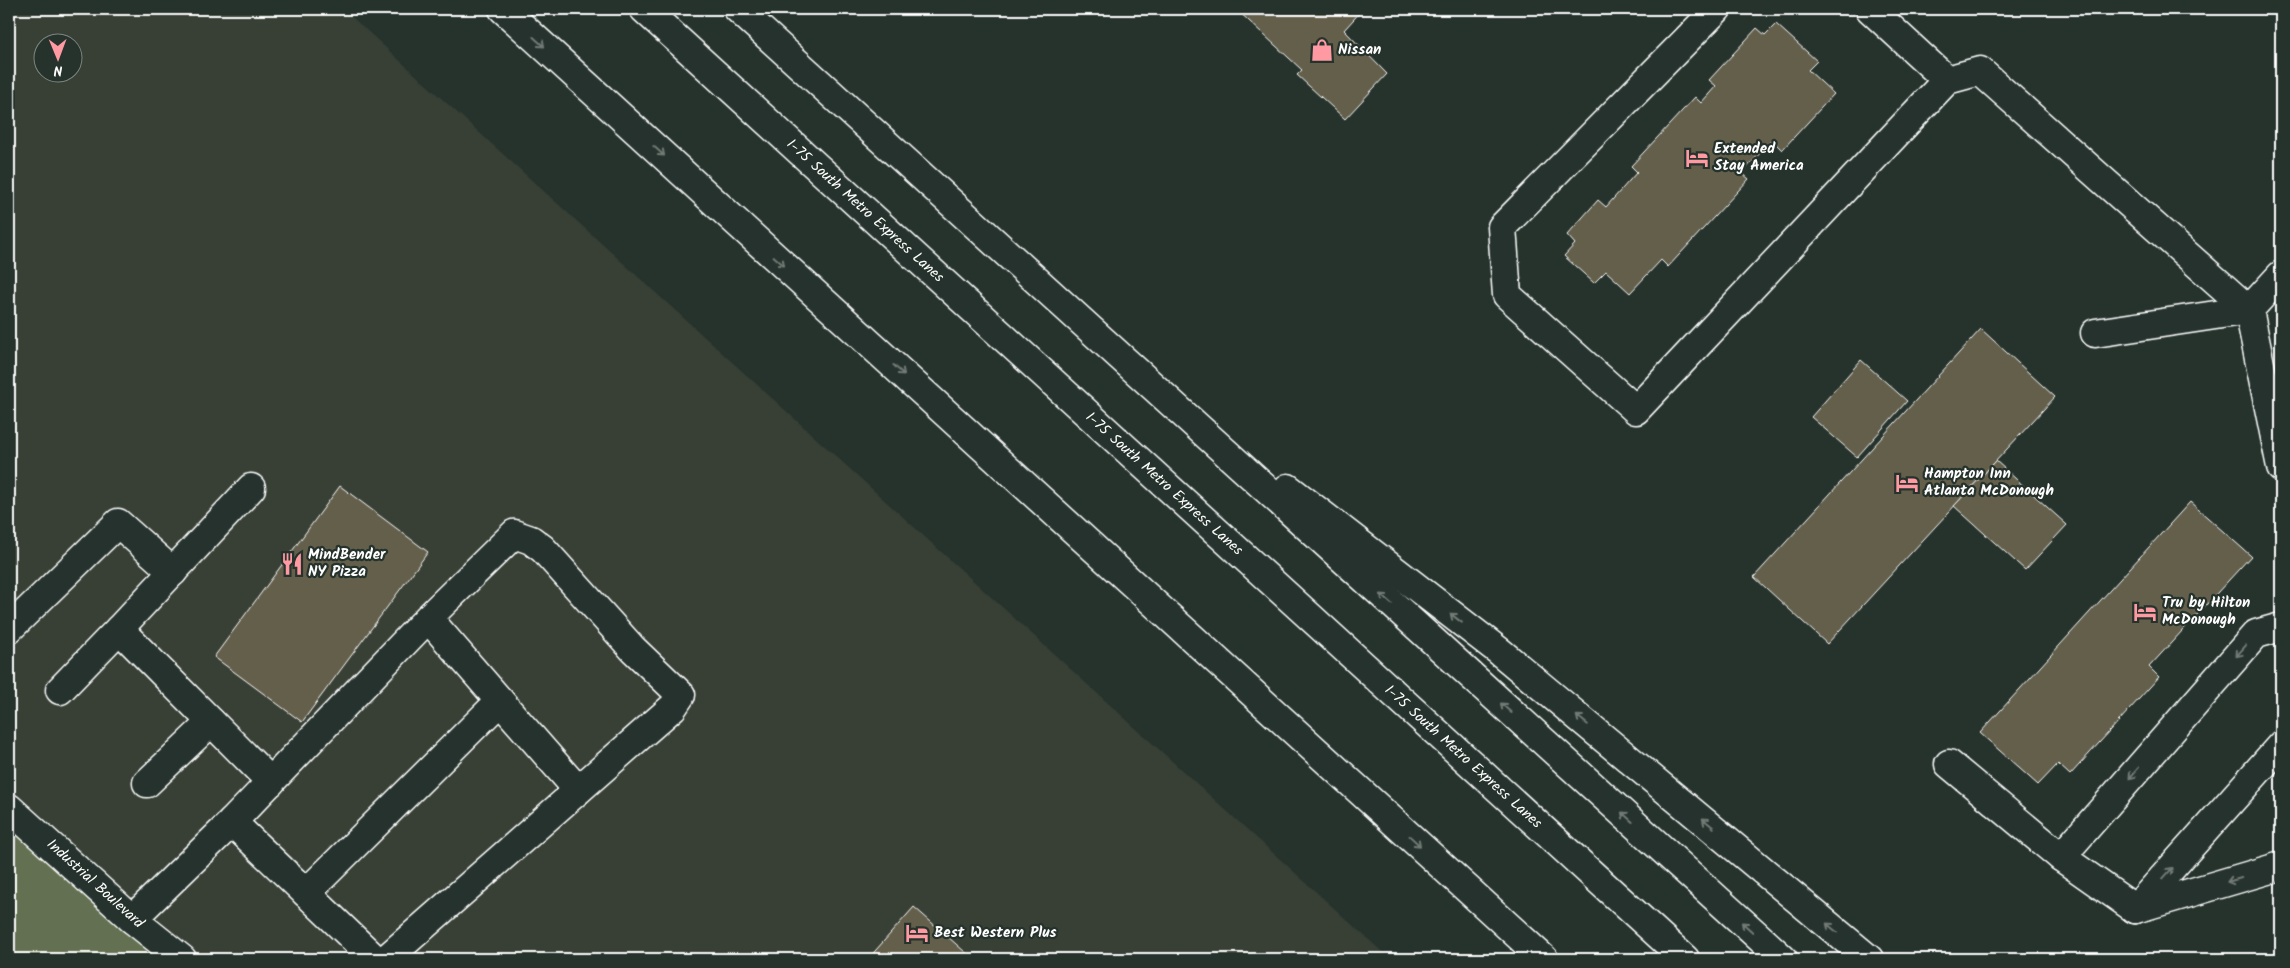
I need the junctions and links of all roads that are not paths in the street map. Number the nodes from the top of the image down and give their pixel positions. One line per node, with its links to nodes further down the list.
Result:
1 (503, 9): 36 (main road, one-way to 36)
2 (644, 9): 37 (main road, I-75 South Metro Express Lanes)
3 (738, 9): 10 (main road)
4 (1717, 9): 6 (main road)
5 (1870, 9): 6 (main road)
6 (1946, 80): 8 (main road)
7 (2281, 275): 8 (main road)
8 (2249, 310): 9 (main road); 11 (main road)
9 (2094, 333)
10 (1121, 359): 38 (main road, one-way to 10); 39 (main road, one-way to 10)
11 (2281, 462)
12 (251, 488): 13 (main road)
13 (173, 572): 16 (main road); 17 (main road)
14 (428, 618): 19 (main road); 23 (main road); 25 (main road)
15 (2281, 627): 28 (main road, one-way to 28)
16 (9, 629)
17 (119, 629): 18 (main road); 20 (main road)
18 (60, 690)
19 (500, 701): 25 (main road); 30 (main road)
20 (211, 722): 23 (main road); 24 (main road)
21 (2281, 745): 31 (main road, one-way to 21)
22 (1949, 764): 28 (main road)
23 (271, 782): 27 (main road)
24 (147, 783)
25 (578, 790): 35 (main road)
26 (9, 808): 32 (main road, Industrial Boulevard)
27 (232, 822): 30 (main road); 32 (main road)
28 (2061, 857): 31 (main road)
29 (2281, 866): 31 (main road, one-way to 31)
30 (306, 893): 34 (main road)
31 (2135, 909)
32 (132, 919): 33 (main road, Industrial Boulevard)
33 (182, 959)
34 (375, 959)
35 (386, 959)
36 (1544, 959)
37 (1685, 959)
38 (1783, 959)
39 (1869, 959)

